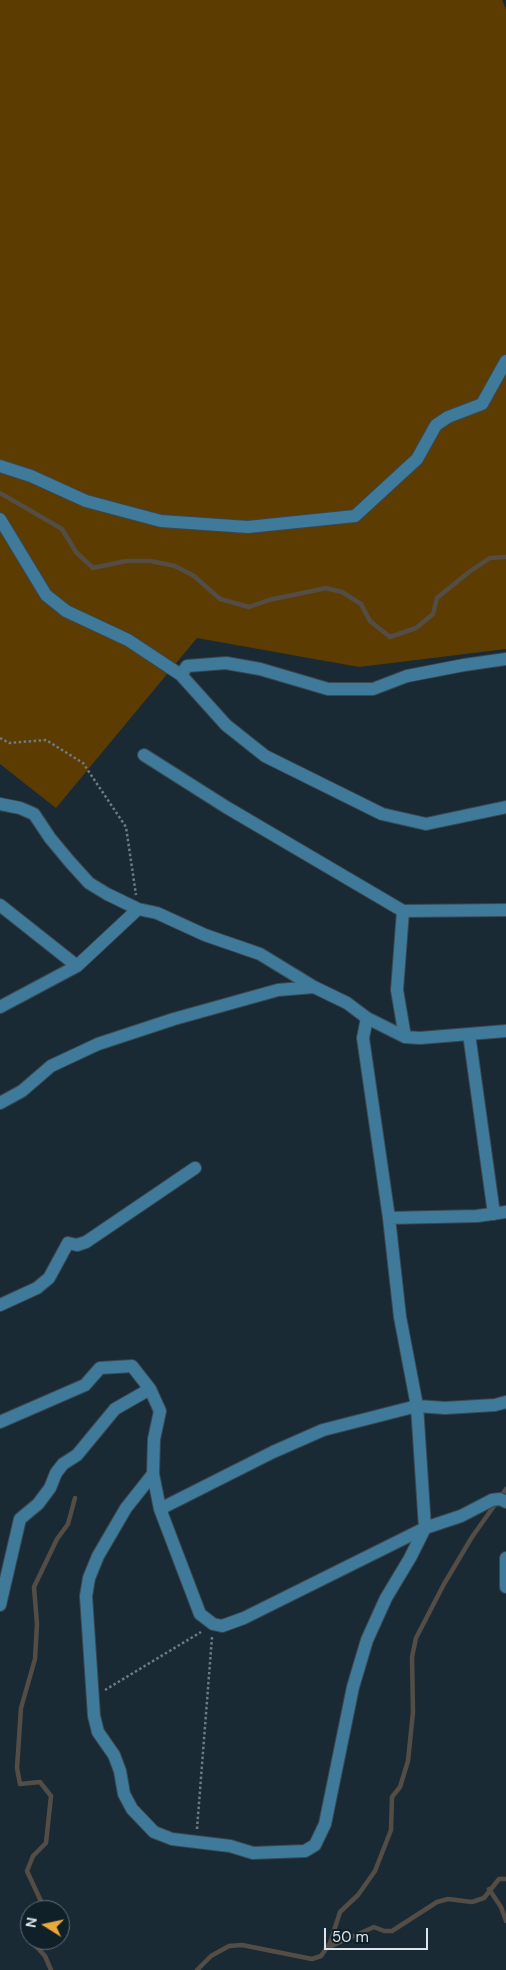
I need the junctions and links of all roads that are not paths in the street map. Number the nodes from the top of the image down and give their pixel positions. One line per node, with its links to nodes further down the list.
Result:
1 (506, 361): 2 (street)
2 (0, 466)
3 (0, 519): 5 (street)
4 (506, 660): 5 (street)
5 (180, 675): 8 (street)
6 (144, 756): 12 (street)
7 (0, 804): 10 (street)
8 (506, 807)
9 (0, 904): 13 (street)
10 (138, 909): 13 (street); 14 (street)
11 (506, 910): 12 (street)
12 (403, 911): 20 (street)
13 (77, 966): 15 (street)
14 (314, 987): 17 (street); 21 (street)
15 (6, 1001): 16 (street)
16 (0, 1007)
17 (367, 1018): 20 (street); 24 (street)
18 (506, 1031): 19 (street)
19 (469, 1034): 20 (street); 23 (street)
20 (405, 1037)
21 (0, 1103)
22 (195, 1168): 25 (street)
23 (500, 1213): 24 (street)
24 (389, 1218): 28 (street)
25 (0, 1305)
26 (150, 1389): 29 (street); 30 (street); 36 (street)
27 (506, 1402): 28 (street)
28 (416, 1406): 32 (street); 33 (street)
29 (0, 1422)
30 (153, 1474): 32 (street); 33 (street)
31 (506, 1502): 33 (street)
32 (160, 1509): 33 (street)
33 (425, 1528)
34 (506, 1558): 35 (street)
35 (506, 1587)
36 (0, 1605)

